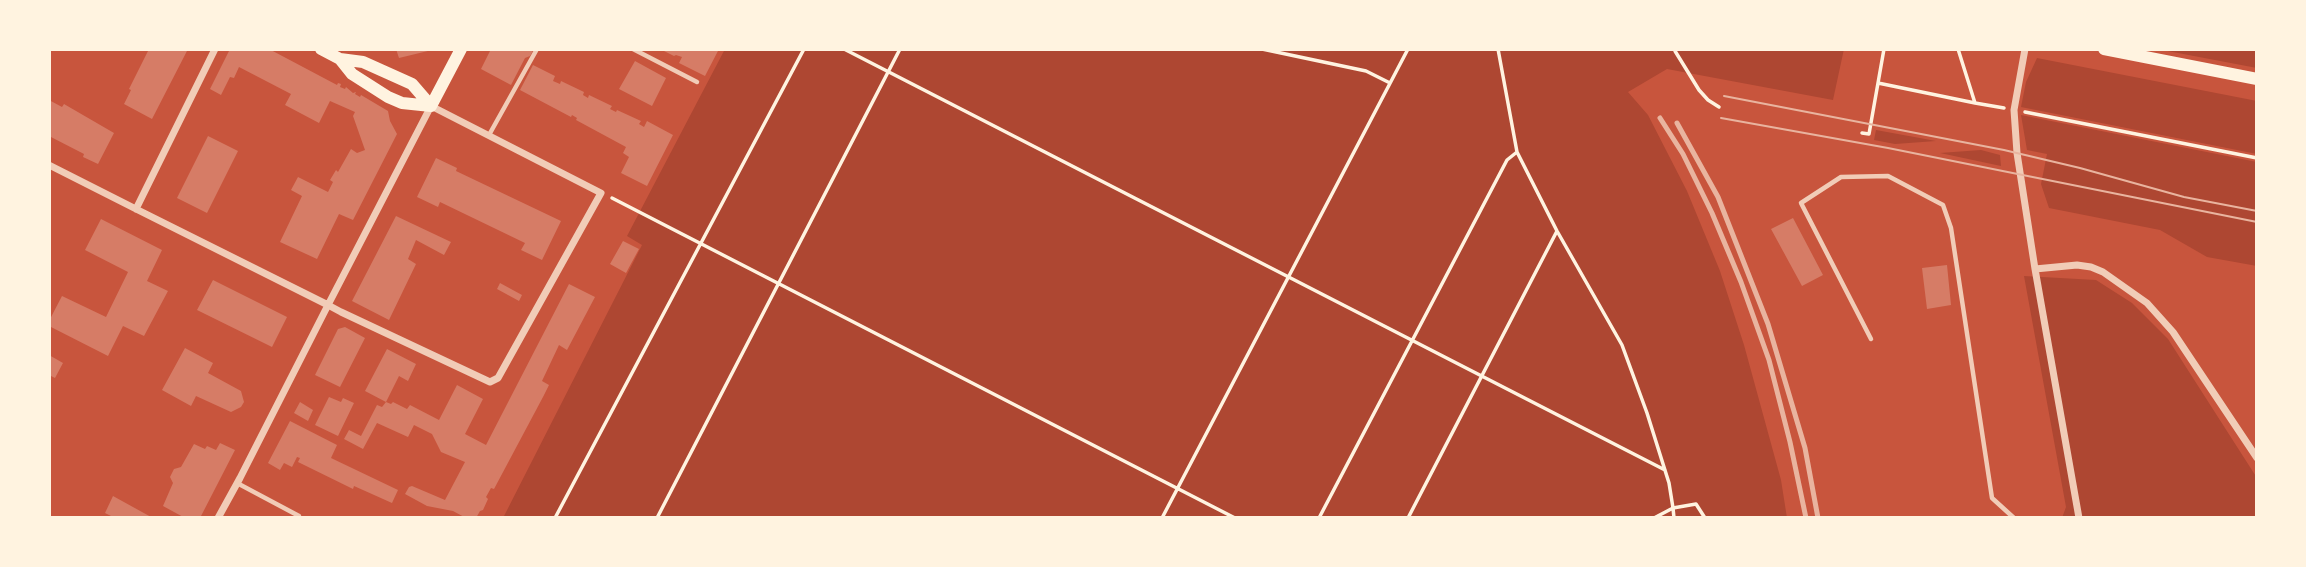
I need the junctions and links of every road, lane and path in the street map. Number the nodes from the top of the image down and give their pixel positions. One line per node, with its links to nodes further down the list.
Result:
1 (215, 49): 33 (street)
2 (321, 49): 17 (main road)
3 (461, 49): 24 (main road)
4 (537, 49): 28 (lane)
5 (633, 49): 20 (lane)
6 (804, 49): 35 (path)
7 (844, 49): 18 (path)
8 (900, 49): 18 (path)
9 (1262, 49): 21 (path)
10 (1408, 49): 21 (path)
11 (1498, 49): 29 (path)
12 (1884, 49): 22 (path)
13 (1958, 49): 23 (path)
14 (2025, 49): 26 (street)
15 (2104, 49): 19 (main road)
16 (1675, 51): 25 (path)
17 (340, 59): 24 (main road); 24 (main road)
18 (888, 72): 37 (path); 38 (path)
19 (2257, 79)
20 (697, 82)
21 (1390, 83): 37 (path)
22 (1878, 83): 23 (path); 27 (path)
23 (1975, 103): 26 (path)
24 (431, 106): 28 (street); 39 (street)
25 (1719, 107)
26 (2014, 110): 30 (path); 36 (street)
27 (1862, 133)
28 (488, 136): 32 (street)
29 (1517, 152): 34 (path); 41 (path)
30 (2257, 158)
31 (49, 165): 33 (street)
32 (601, 193): 35 (path); 39 (street)
33 (136, 209): 39 (street)
34 (1557, 231): 42 (path); 44 (path)
35 (701, 243): 38 (path); 50 (path)
36 (2035, 269): 43 (street); 60 (street)
37 (1288, 277): 41 (path); 46 (path)
38 (779, 283): 46 (path); 51 (path)
39 (328, 305): 45 (street)
40 (1871, 339): 59 (lane)
41 (1412, 341): 42 (path); 54 (path)
42 (1481, 377): 44 (path); 55 (path)
43 (2257, 458)
44 (1665, 470): 47 (path)
45 (237, 483): 48 (street); 49 (lane)
46 (1177, 488): 52 (path); 53 (path)
47 (1673, 508): 56 (path); 57 (path); 58 (path)
48 (218, 518)
49 (299, 518)
50 (555, 518)
51 (657, 518)
52 (1162, 518)
53 (1235, 518)
54 (1319, 518)
55 (1409, 518)
56 (1654, 518)
57 (1674, 518)
58 (1705, 518)
59 (2014, 518)
60 (2080, 518)

